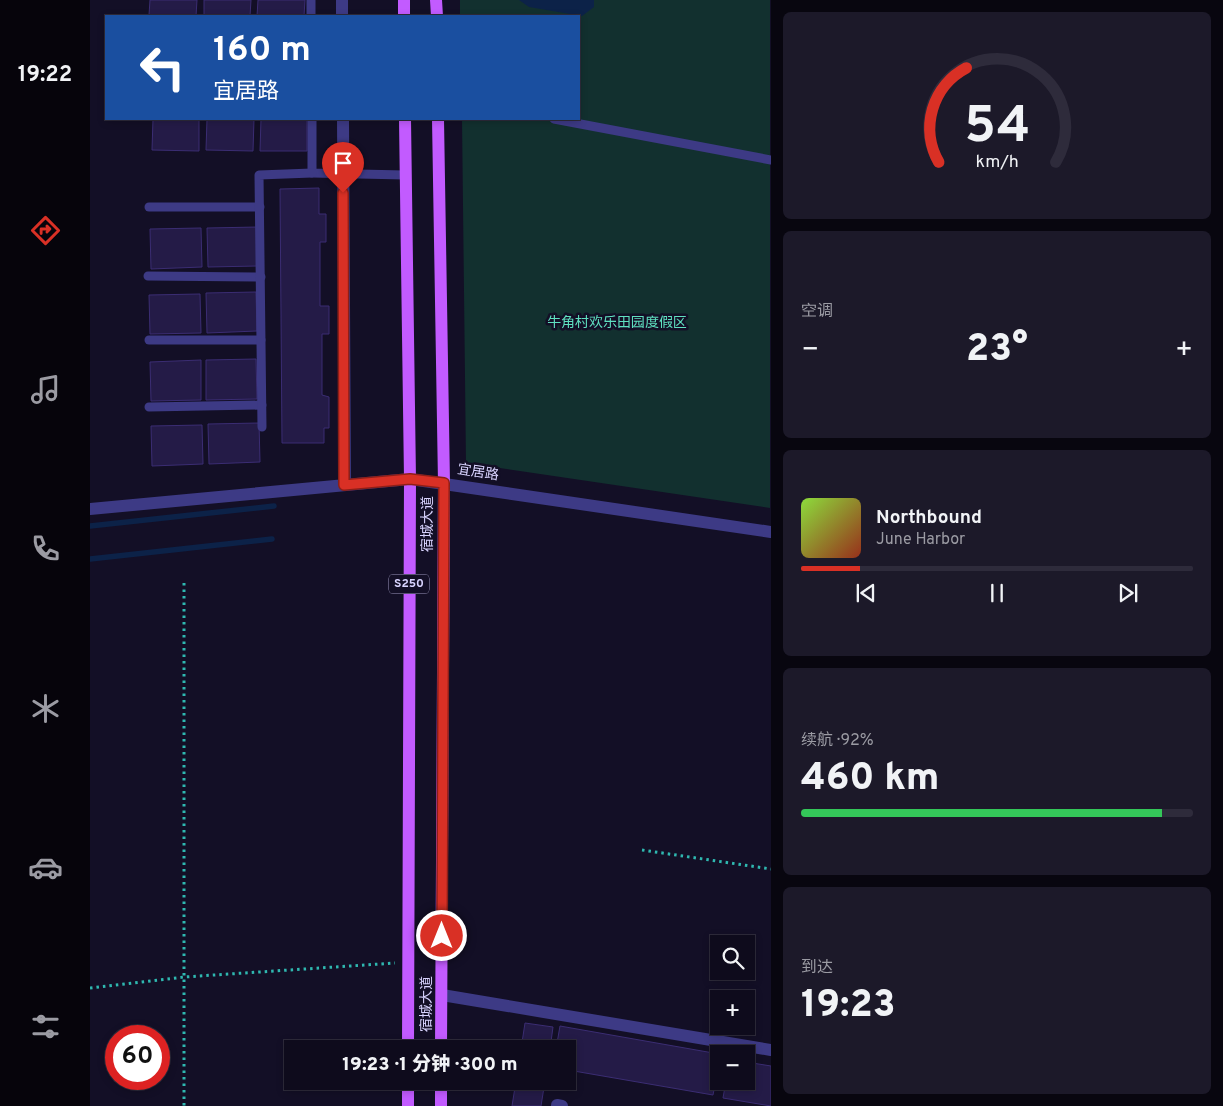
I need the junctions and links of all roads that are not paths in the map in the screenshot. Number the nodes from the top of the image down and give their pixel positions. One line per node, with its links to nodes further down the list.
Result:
1 (311, 0): 5 (lane)
2 (342, 0): 6 (street)
3 (404, 0): 7 (main road)
4 (436, 0): 8 (main road)
5 (311, 15)
6 (342, 15)
7 (404, 15)
8 (436, 15)
9 (312, 120): 15 (lane)
10 (343, 120): 16 (street)
11 (405, 120): 17 (main road, 宿城大道 / S250)
12 (438, 120): 28 (main road, 宿城大道 / S250)
13 (559, 120): 14 (lane)
14 (770, 160)
15 (312, 173): 16 (lane); 19 (lane)
16 (343, 173): 17 (lane); 29 (street)
17 (405, 175): 27 (main road, 宿城大道 / S250)
18 (149, 207): 19 (lane)
19 (260, 207): 21 (lane)
20 (148, 276): 21 (lane)
21 (260, 277): 23 (lane)
22 (149, 340): 23 (lane)
23 (261, 340): 24 (lane)
24 (262, 405): 25 (lane); 26 (lane)
25 (149, 407)
26 (262, 427)
27 (410, 479): 28 (street, 宜居路); 29 (street, 宜居路); 33 (main road, 宿城大道 / S250)
28 (444, 483): 31 (street, 宜居路); 32 (main road, 宿城大道 / S250)
29 (344, 485): 30 (street, 宜居路)
30 (90, 509)
31 (770, 532)
32 (442, 995): 34 (main road, 宿城大道 / S250); 35 (street)
33 (408, 1040)
34 (441, 1040)
35 (770, 1050)
36 (408, 1090): 38 (main road)
37 (441, 1090): 39 (main road)
38 (408, 1106)
39 (441, 1106)
40 (556, 1106): 41 (street)
41 (562, 1106)

